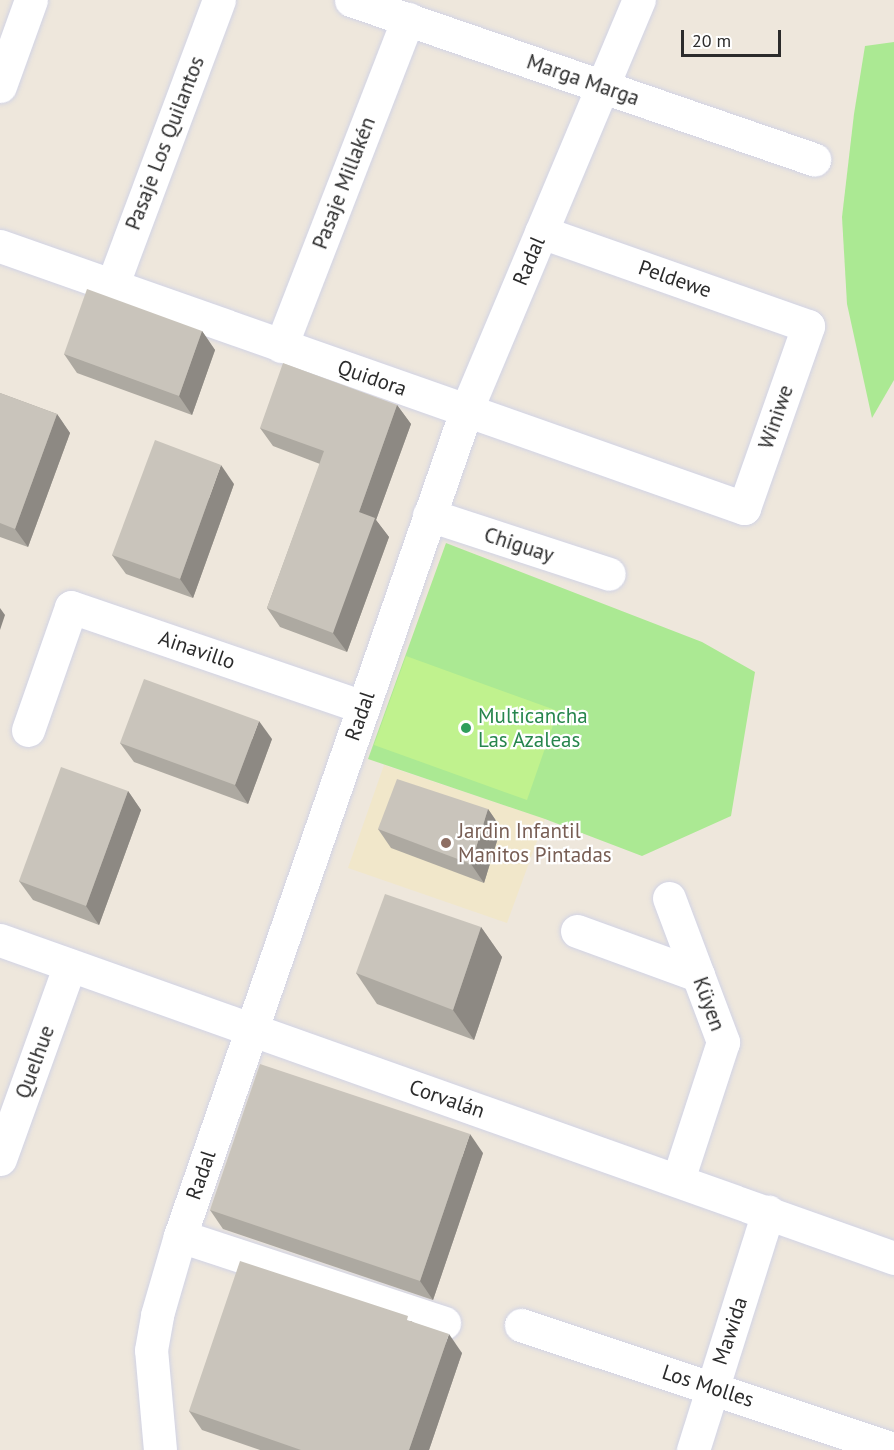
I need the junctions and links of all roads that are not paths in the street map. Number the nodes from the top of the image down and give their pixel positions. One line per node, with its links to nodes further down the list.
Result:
1 (31, 0): 6 (street)
2 (219, 0): 11 (street, Pasaje Los Quilantos)
3 (351, 0): 5 (street, Marga Marga)
4 (639, 0): 7 (street, Radal)
5 (408, 19): 7 (street, Marga Marga); 13 (street, Pasaje Millakén)
6 (0, 86)
7 (603, 87): 8 (street, Marga Marga); 9 (street, Radal)
8 (814, 159)
9 (542, 232): 12 (street, Peldewe); 14 (street, Radal)
10 (0, 246): 11 (street, Quidora)
11 (112, 286): 13 (street, Quidora)
12 (808, 326): 15 (street, Winiwe)
13 (281, 346): 14 (street, Quidora)
14 (466, 411): 15 (street, Quidora); 16 (street, Radal)
15 (744, 508)
16 (429, 515): 17 (street, Chiguay); 18 (street, Radal)
17 (609, 574)
18 (363, 706): 19 (street, Ainavillo); 25 (street, Radal)
19 (28, 730)
20 (669, 898): 24 (street, Küyen)
21 (577, 931): 24 (street)
22 (0, 940): 23 (street, Corvalán)
23 (70, 965): 25 (street, Corvalán); 26 (street, Quelhue)
24 (698, 975): 27 (street, Küyen)
25 (252, 1030): 27 (street, Corvalán); 29 (street, Radal)
26 (0, 1159)
27 (678, 1180): 28 (street, Corvalán)
28 (768, 1212): 30 (street, Corvalán); 33 (street, Mawida)
29 (180, 1236): 31 (street); 35 (street, Radal)
30 (894, 1258)
31 (444, 1323)
32 (521, 1325): 33 (street, Los Molles)
33 (713, 1387): 34 (street, Los Molles); 36 (street, Mawida)
34 (894, 1449)
35 (160, 1450)
36 (693, 1450)

